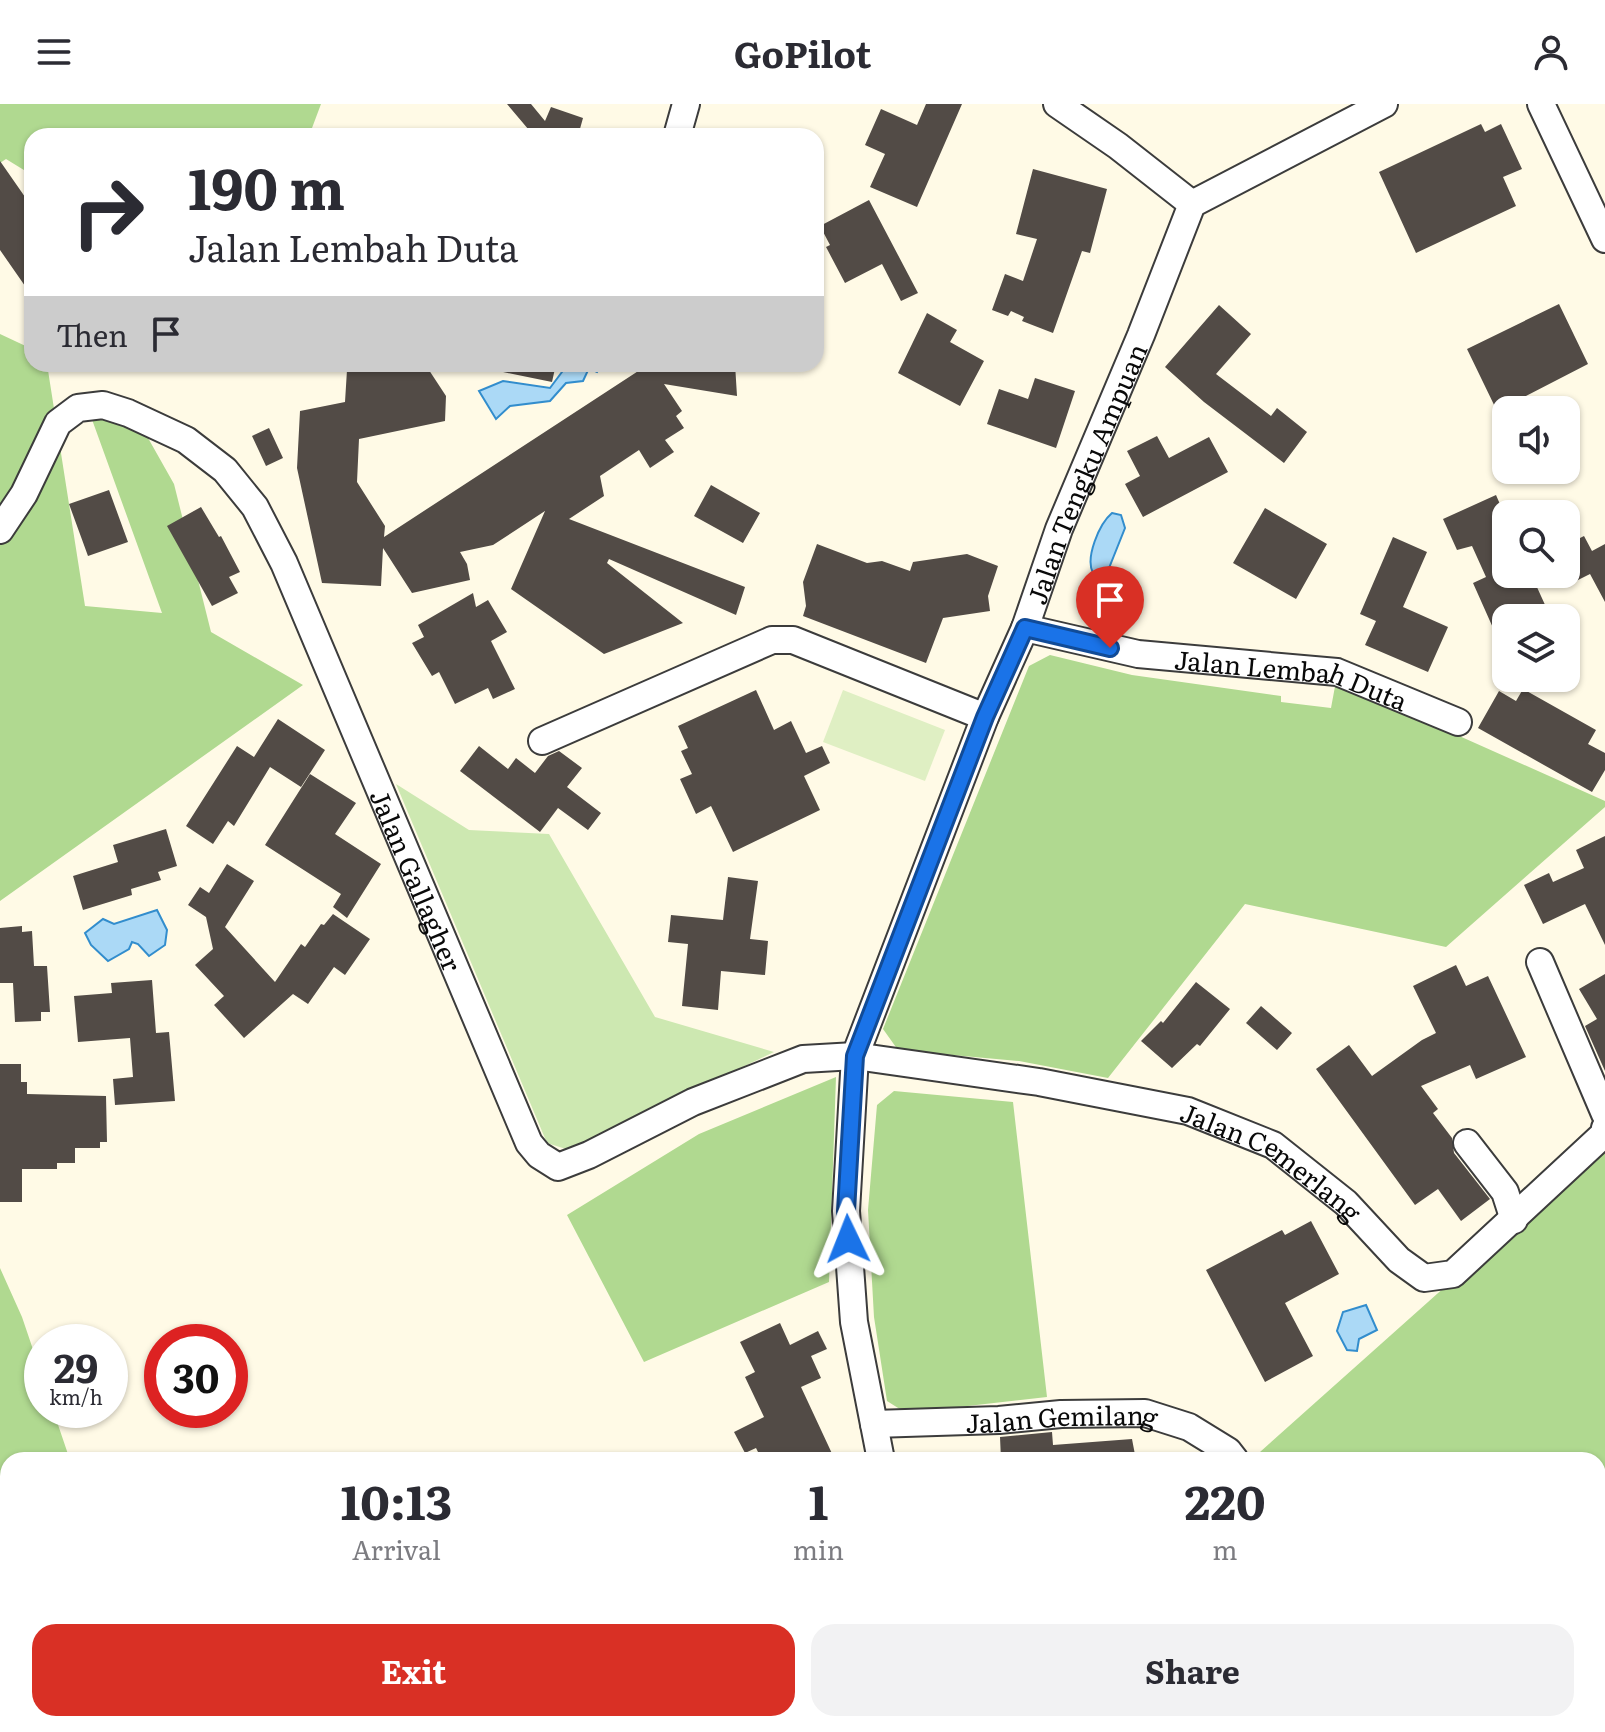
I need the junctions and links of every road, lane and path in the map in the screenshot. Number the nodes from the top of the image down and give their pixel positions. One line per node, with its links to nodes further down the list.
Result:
1 (686, 104): 5 (street)
2 (1057, 104): 6 (street)
3 (1384, 104): 6 (street)
4 (1541, 104): 7 (street)
5 (679, 128)
6 (1192, 204): 9 (street, Jalan Tengku Ampuan)
7 (1605, 239)
8 (0, 530): 14 (street, Jalan Gallagher)
9 (1025, 628): 10 (street, Jalan Tengku Ampuan); 11 (street, Jalan Lembah Duta)
10 (985, 717): 12 (street); 14 (street, Jalan Tengku Ampuan)
11 (1458, 722)
12 (542, 741)
13 (1540, 962): 15 (street)
14 (855, 1056): 18 (street, Jalan Cemerlang); 19 (street, Jalan Tengku Ampuan)
15 (1605, 1114)
16 (1605, 1128): 18 (street, Jalan Cemerlang)
17 (1467, 1143): 18 (street)
18 (1514, 1220)
19 (874, 1424): 20 (street, Jalan Tengku Ampuan); 21 (street, Jalan Gemilang)
20 (879, 1452)
21 (1229, 1452)

